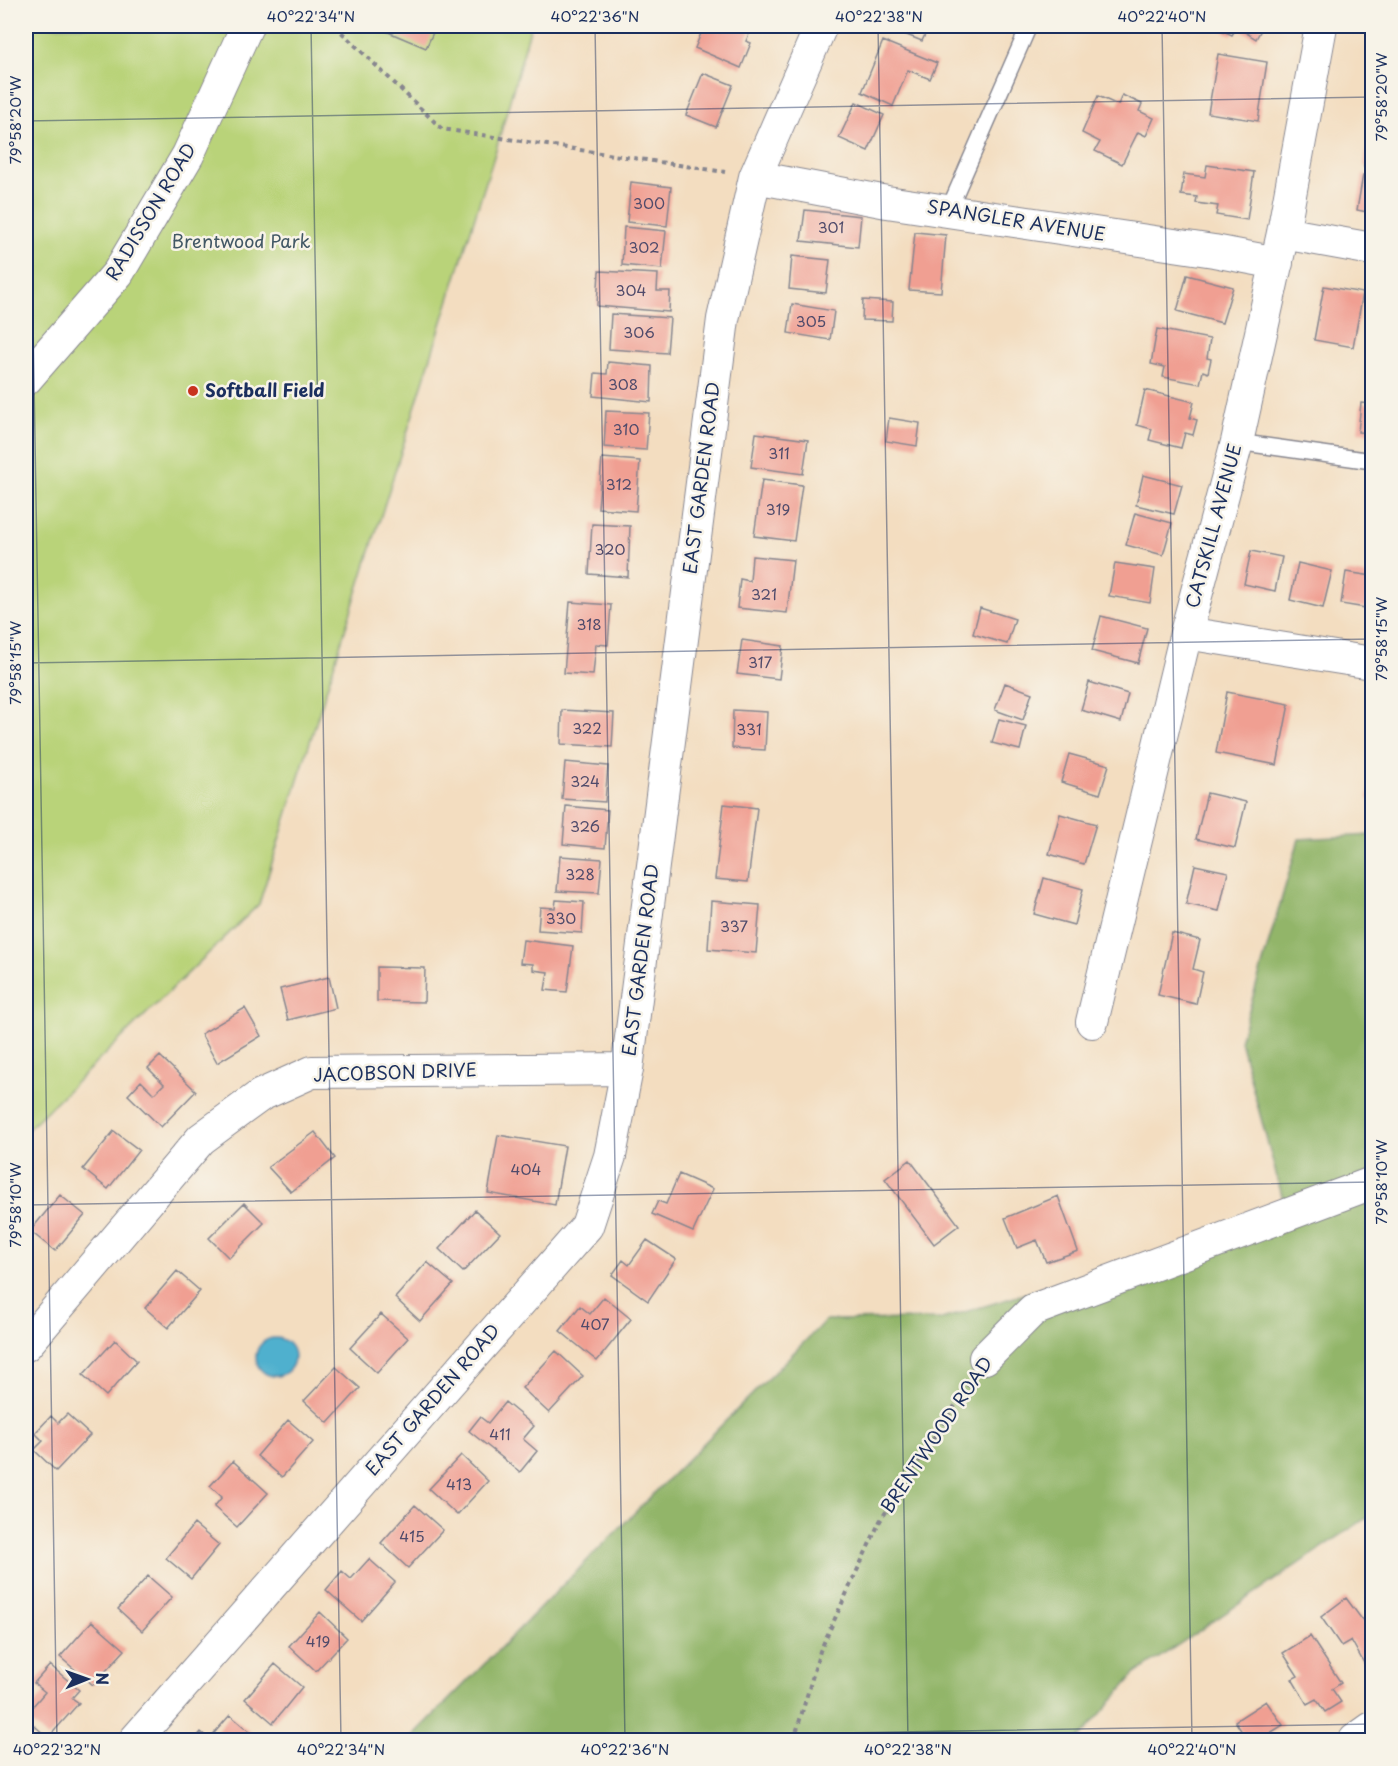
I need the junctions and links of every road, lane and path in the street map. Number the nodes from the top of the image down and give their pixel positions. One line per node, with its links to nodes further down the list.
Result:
1 (247, 26): 10 (street, RADISSON ROAD)
2 (335, 26): 6 (path)
3 (821, 26): 6 (street, EAST GARDEN ROAD)
4 (1029, 26): 7 (lane)
5 (1321, 26): 8 (street, CATSKILL AVENUE)
6 (755, 177): 7 (street, SPANGLER AVENUE); 16 (street, EAST GARDEN ROAD)
7 (948, 211): 8 (street, SPANGLER AVENUE)
8 (1280, 248): 9 (street, SPANGLER AVENUE); 11 (street, CATSKILL AVENUE)
9 (1372, 249)
10 (26, 379)
11 (1237, 442): 12 (lane); 13 (street, CATSKILL AVENUE)
12 (1372, 461)
13 (1186, 633): 14 (street); 15 (street, CATSKILL AVENUE)
14 (1372, 663)
15 (1092, 1022)
16 (627, 1069): 18 (street, JACOBSON DRIVE); 21 (street, EAST GARDEN ROAD)
17 (1372, 1183): 19 (street, BRENTWOOD ROAD)
18 (26, 1345)
19 (985, 1358): 22 (path, BRENTWOOD ROAD)
20 (1372, 1728): 23 (street)
21 (135, 1740)
22 (794, 1740)
23 (1355, 1740)

